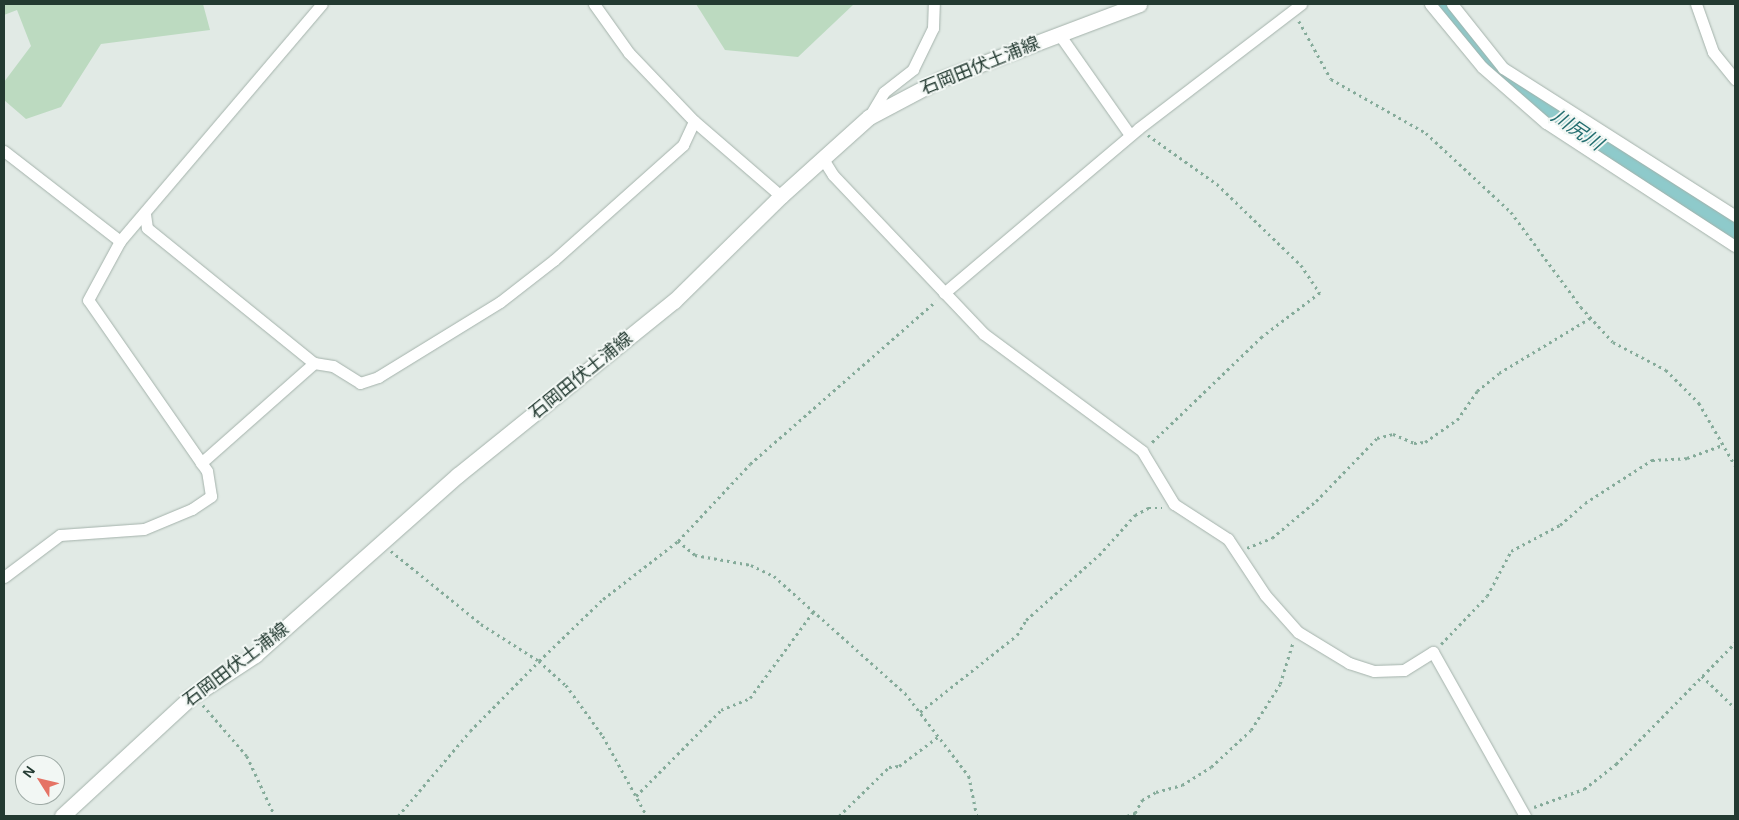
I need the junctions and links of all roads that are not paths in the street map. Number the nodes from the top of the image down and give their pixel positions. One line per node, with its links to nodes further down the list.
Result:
1 (322, 4): 17 (street)
2 (594, 4): 12 (street)
3 (934, 4): 11 (street)
4 (1139, 4): 9 (main road, 石岡田伏土浦線)
5 (1430, 4): 20 (street)
6 (1452, 4): 18 (street)
7 (1696, 4): 10 (street)
8 (1297, 7): 13 (street)
9 (1059, 34): 11 (main road, 石岡田伏土浦線); 13 (street)
10 (1735, 79)
11 (869, 117): 15 (main road, 石岡田伏土浦線)
12 (694, 121): 16 (street); 22 (street)
13 (1134, 132): 21 (street)
14 (4, 151): 19 (street)
15 (823, 159): 16 (main road, 石岡田伏土浦線); 21 (street)
16 (781, 196): 26 (main road, 石岡田伏土浦線)
17 (145, 214): 19 (street); 22 (street)
18 (1735, 216)
19 (120, 241): 23 (street)
20 (1735, 246)
21 (944, 293): 25 (street)
22 (314, 363): 23 (street)
23 (201, 462): 24 (street)
24 (4, 577)
25 (1521, 815)
26 (62, 816)

